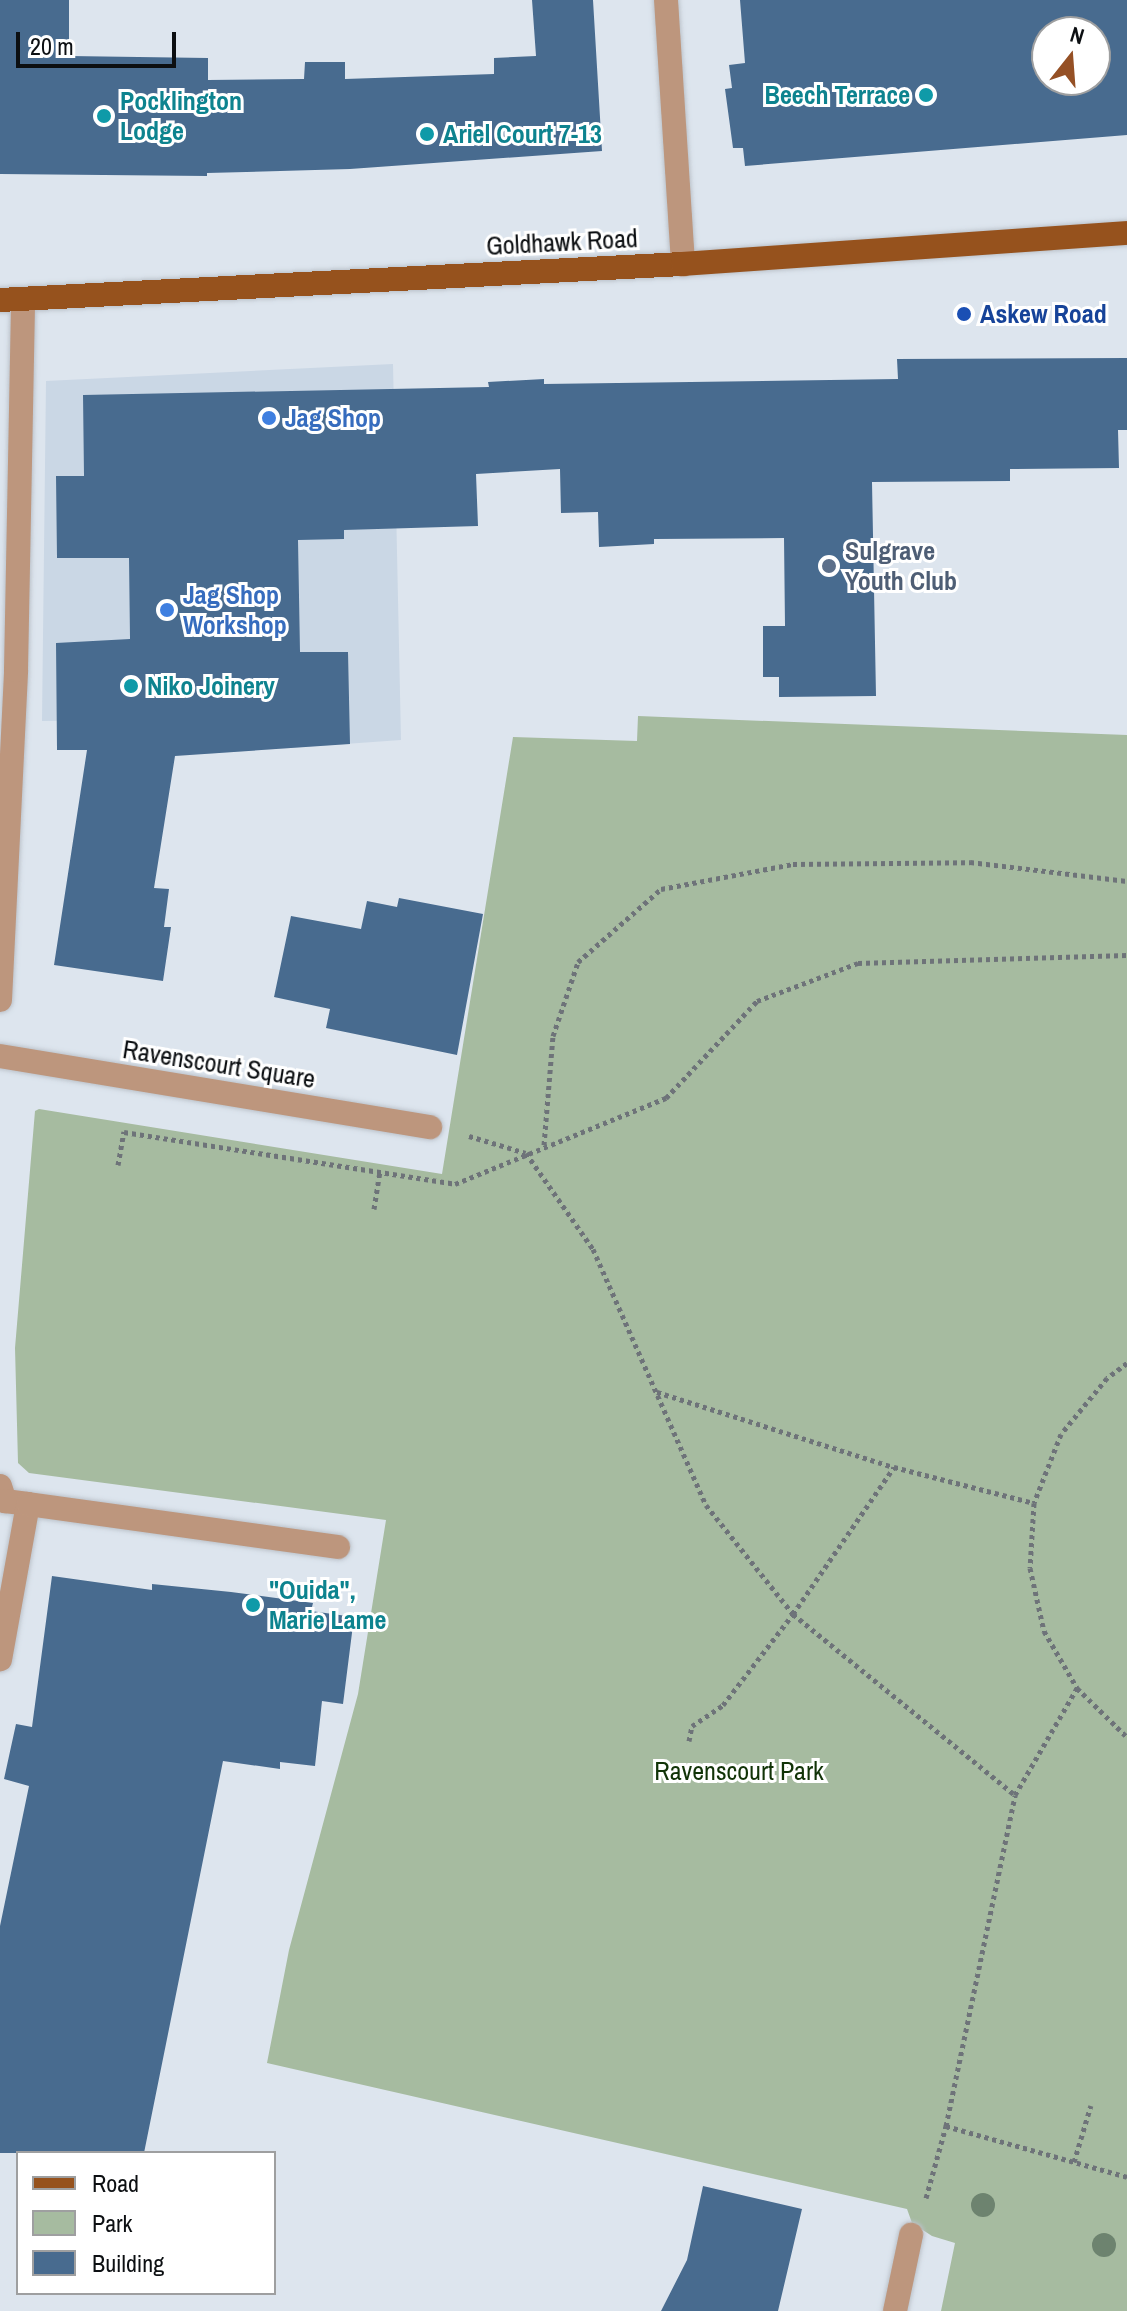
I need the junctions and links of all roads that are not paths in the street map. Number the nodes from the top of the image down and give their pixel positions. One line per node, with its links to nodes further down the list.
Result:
1 (666, 0): 3 (street)
2 (1127, 233): 3 (main road, Goldhawk Road)
3 (683, 264): 4 (main road, Goldhawk Road)
4 (12, 300): 5 (street)
5 (8, 670): 6 (street)
6 (0, 1000)
7 (0, 1056): 8 (street, Ravenscourt Square)
8 (430, 1127)
9 (0, 1486): 10 (street)
10 (28, 1504): 11 (street); 12 (street)
11 (338, 1547)
12 (0, 1659)
13 (911, 2235): 14 (street)
14 (895, 2311)

